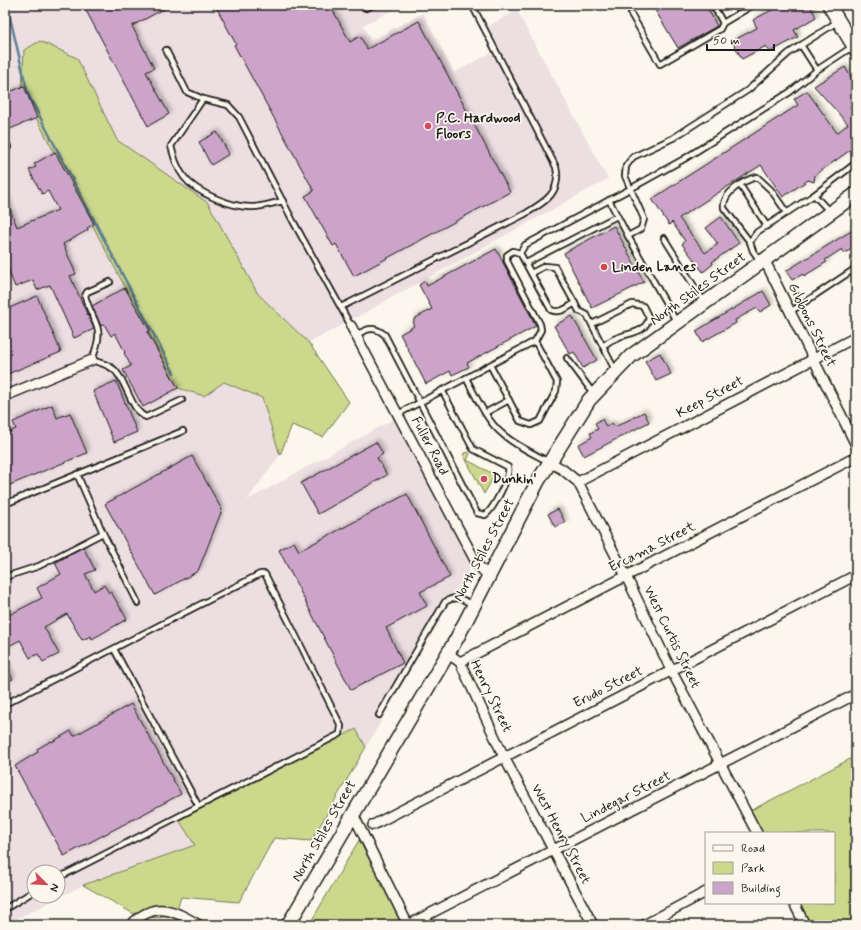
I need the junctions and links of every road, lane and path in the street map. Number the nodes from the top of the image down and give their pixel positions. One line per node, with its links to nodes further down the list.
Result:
1 (373, 5): 6 (lane)
2 (472, 5): 39 (lane)
3 (713, 5): 8 (lane)
4 (753, 5): 8 (lane)
5 (829, 5): 9 (main road)
6 (366, 8)
7 (631, 14): 8 (lane)
8 (723, 22)
9 (846, 26): 10 (lane); 11 (main road)
10 (801, 45): 13 (lane); 19 (lane)
11 (855, 48): 13 (lane)
12 (166, 50): 14 (lane)
13 (817, 70): 19 (lane)
14 (203, 99): 23 (lane); 23 (lane)
15 (7, 146): 16 (lane)
16 (5, 153)
17 (856, 163): 21 (lane)
18 (740, 186): 24 (lane); 27 (lane); 30 (lane)
19 (630, 189): 22 (lane); 28 (lane)
20 (856, 194): 25 (main road, North Stiles Street)
21 (814, 195): 24 (lane); 25 (lane)
22 (609, 200): 26 (lane); 31 (lane)
23 (283, 201): 39 (lane)
24 (787, 213): 27 (lane)
25 (831, 213): 32 (main road, North Stiles Street)
26 (617, 216): 28 (lane); 33 (lane)
27 (767, 226): 30 (lane)
28 (628, 236): 41 (lane)
29 (664, 238): 38 (lane)
30 (750, 242): 32 (lane)
31 (520, 253): 33 (lane); 46 (lane)
32 (763, 262): 38 (main road, North Stiles Street); 40 (street, Gibbons Street)
33 (526, 263): 35 (lane)
34 (856, 268): 40 (lane)
35 (531, 273): 37 (lane); 37 (lane)
36 (110, 282): 49 (lane)
37 (575, 303): 42 (lane)
38 (705, 303): 41 (main road, North Stiles Street)
39 (340, 307): 43 (lane)
40 (790, 312): 50 (street, Gibbons Street)
41 (677, 323): 52 (main road, North Stiles Street)
42 (592, 324): 47 (lane); 47 (lane)
43 (351, 326): 44 (street, Fuller Road)
44 (356, 335): 59 (lane); 61 (street, Fuller Road)
45 (856, 337): 50 (street, Keep Street)
46 (535, 341): 51 (lane); 58 (lane)
47 (603, 346): 52 (lane)
48 (568, 358): 55 (lane)
49 (92, 360): 56 (street); 57 (lane)
50 (813, 360): 63 (street, Gibbons Street); 67 (street, Keep Street)
51 (490, 365): 53 (lane); 58 (lane)
52 (616, 371): 55 (main road, North Stiles Street)
53 (466, 378): 54 (lane); 60 (lane)
54 (442, 390): 59 (lane); 59 (lane)
55 (594, 394): 65 (main road, North Stiles Street)
56 (5, 396)
57 (182, 400)
58 (509, 400): 60 (lane)
59 (420, 401): 61 (lane)
60 (485, 413): 65 (lane)
61 (398, 414): 71 (street, Fuller Road)
62 (183, 430): 66 (lane)
63 (856, 445)
64 (856, 457): 72 (street, Ercama Street)
65 (551, 463): 67 (street, West Curtis Street); 71 (main road, North Stiles Street)
66 (77, 474): 68 (lane); 69 (lane)
67 (578, 482): 72 (street, West Curtis Street)
68 (5, 504)
69 (103, 533): 73 (lane); 74 (lane)
70 (856, 575): 79 (street, Erudo Street)
71 (488, 576): 75 (main road, North Stiles Street)
72 (626, 576): 78 (street, Ercama Street); 79 (street, West Curtis Street)
73 (5, 577)
74 (138, 603)
75 (474, 605): 77 (main road, North Stiles Street); 82 (lane)
76 (114, 649): 81 (lane); 85 (lane); 85 (lane)
77 (447, 653): 78 (street, Henry Street); 86 (main road, North Stiles Street)
78 (460, 662): 83 (street, Henry Street)
79 (671, 670): 83 (street, Erudo Street); 84 (street, West Curtis Street)
80 (856, 694): 84 (street, Lindegar Street)
81 (5, 704)
82 (379, 715)
83 (504, 756): 87 (street, Erudo Street); 89 (street, West Henry Street)
84 (721, 764): 88 (street, West Curtis Street); 89 (street, Lindegar Street)
85 (198, 805): 90 (lane)
86 (352, 814): 97 (main road, North Stiles Street); 98 (street)
87 (372, 825)
88 (756, 832)
89 (554, 850): 98 (street, Lindegar Street); 99 (street, West Henry Street)
90 (66, 874)
91 (705, 893): 100 (street)
92 (26, 896): 94 (lane)
93 (794, 904): 101 (street)
94 (5, 909)
95 (131, 925): 96 (street)
96 (199, 925)
97 (288, 925)
98 (408, 925)
99 (593, 925)
100 (644, 925)
101 (805, 925)

